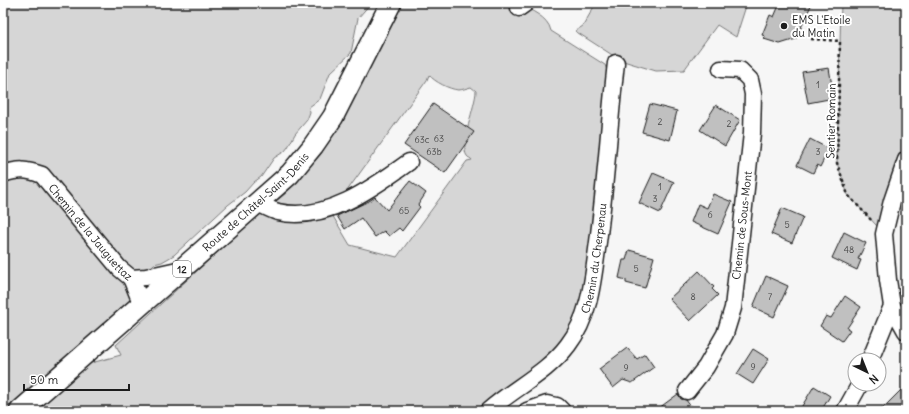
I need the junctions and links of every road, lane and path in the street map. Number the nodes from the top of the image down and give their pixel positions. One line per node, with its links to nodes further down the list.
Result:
1 (391, 3): 8 (main road, Route de Châtel-Saint-Denis / 12)
2 (811, 39): 9 (path, Sentier Romain)
3 (616, 63): 19 (street, Chemin du Cherpenau)
4 (722, 70): 16 (street, Chemin de Sous-Mont)
5 (906, 160): 9 (street)
6 (410, 162): 8 (street)
7 (3, 174): 11 (street, Chemin de la Jauguettaz)
8 (258, 203): 10 (main road, Route de Châtel-Saint-Denis / 12)
9 (884, 234): 13 (street)
10 (184, 268): 11 (street, Chemin de la Jauguettaz); 12 (main road, Route de Châtel-Saint-Denis / 12)
11 (131, 278): 12 (street)
12 (142, 305): 18 (main road, Route de Châtel-Saint-Denis / 12)
13 (892, 306): 14 (street); 15 (street)
14 (906, 331)
15 (873, 352)
16 (687, 391)
17 (855, 392): 22 (street)
18 (20, 411)
19 (488, 411)
20 (527, 411): 21 (street)
21 (562, 411)
22 (844, 411)

